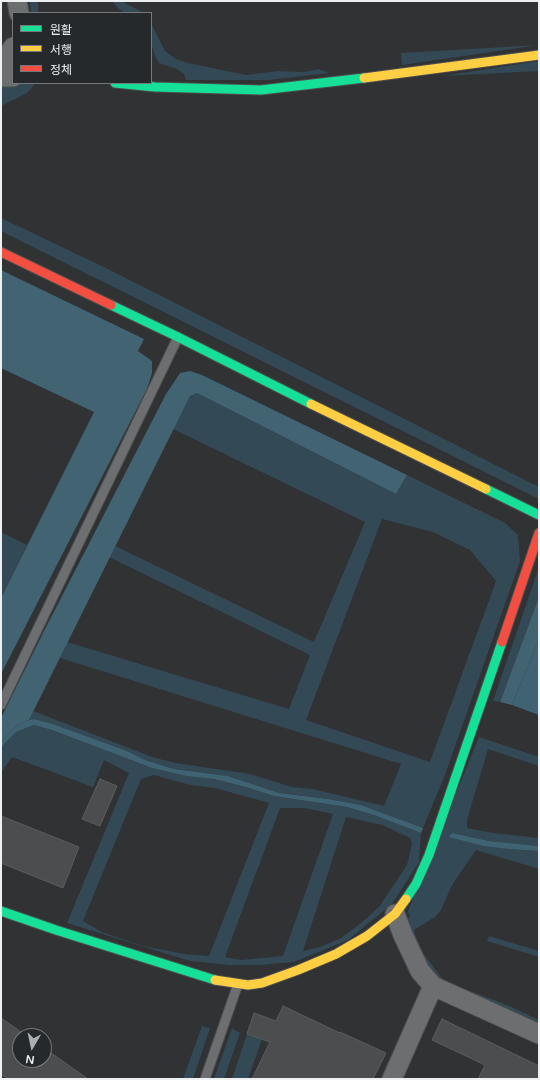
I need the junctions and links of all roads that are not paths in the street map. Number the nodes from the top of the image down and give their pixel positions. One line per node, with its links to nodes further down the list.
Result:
1 (17, 1): 2 (street)
2 (19, 12)
3 (12, 49): 5 (street)
4 (539, 55): 8 (street)
5 (1, 66)
6 (12, 76): 7 (street)
7 (1, 77)
8 (125, 84)
9 (1, 252): 10 (street)
10 (178, 337): 11 (street); 13 (lane)
11 (539, 515)
12 (539, 533): 15 (street)
13 (1, 705)
14 (1, 911): 16 (street)
15 (395, 914): 16 (street); 17 (street)
16 (238, 984): 19 (lane)
17 (433, 986): 18 (street); 20 (street)
18 (539, 1034)
19 (205, 1079)
20 (392, 1079)

